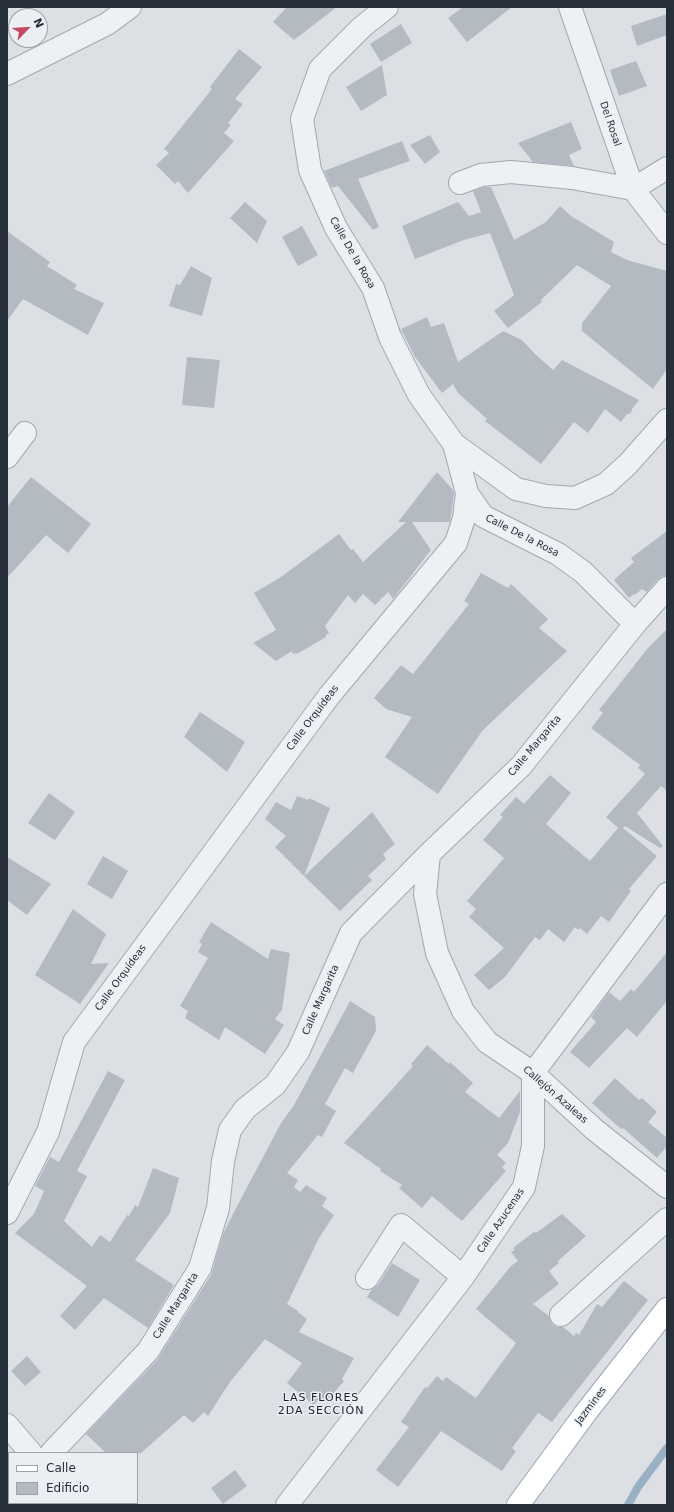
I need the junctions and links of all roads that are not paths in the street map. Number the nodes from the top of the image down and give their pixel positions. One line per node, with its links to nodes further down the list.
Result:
1 (130, 7): 4 (street)
2 (388, 7): 11 (street, Calle De la Rosa)
3 (570, 7): 7 (street, Del Rosal)
4 (7, 74)
5 (667, 168): 7 (street)
6 (460, 183): 7 (street)
7 (633, 189): 8 (street, Del Rosal)
8 (667, 233)
9 (667, 420): 11 (street)
10 (25, 433): 12 (street)
11 (454, 444): 13 (street, Calle Orquídeas)
12 (7, 457)
13 (467, 493): 15 (street, Calle De la Rosa); 20 (street, Calle Orquídeas)
14 (667, 588): 15 (street, Calle Margarita)
15 (635, 624): 16 (street, Calle Margarita)
16 (429, 854): 18 (street, Callejón Azaleas); 28 (street, Calle Margarita)
17 (667, 894): 18 (street)
18 (533, 1073): 19 (street, Callejón Azaleas); 22 (street, Calle Azucenas)
19 (667, 1187)
20 (7, 1213)
21 (667, 1218): 25 (street)
22 (463, 1277): 23 (street); 29 (street, Calle Azucenas)
23 (367, 1278)
24 (667, 1309): 30 (main road, Jazmines)
25 (561, 1315)
26 (7, 1425): 27 (street)
27 (30, 1452)
28 (52, 1452)
29 (287, 1505)
30 (518, 1505)

